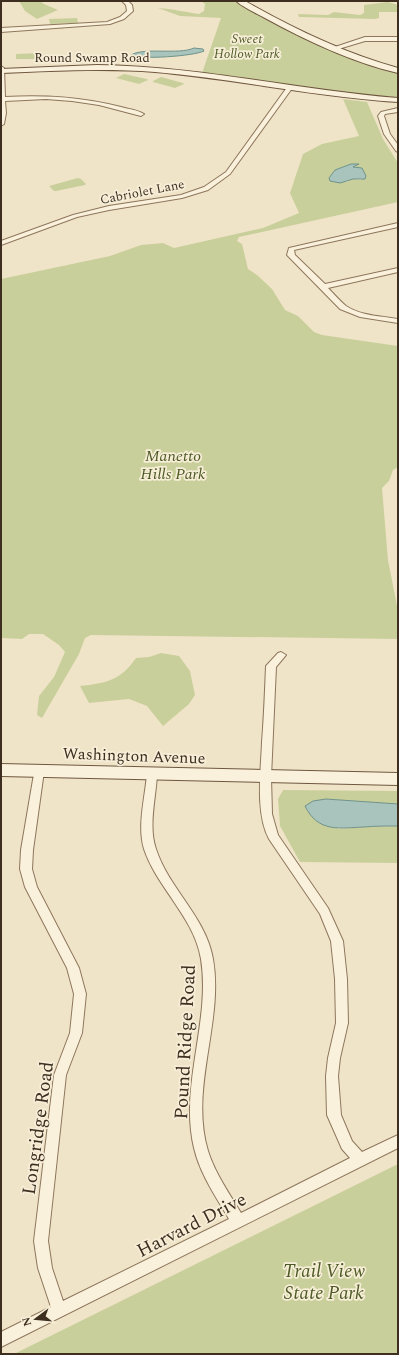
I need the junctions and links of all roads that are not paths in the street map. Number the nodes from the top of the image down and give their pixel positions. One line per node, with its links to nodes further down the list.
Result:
1 (125, 1): 3 (street)
2 (240, 1): 5 (main road)
3 (1, 30)
4 (398, 39): 5 (street)
5 (335, 48): 7 (main road)
6 (1, 70): 8 (main road, Round Swamp Road); 9 (street)
7 (398, 71)
8 (290, 87): 10 (main road, Round Swamp Road); 16 (street, Cabriolet Lane)
9 (2, 98): 12 (street); 13 (street)
10 (398, 100)
11 (398, 110): 14 (street)
12 (141, 114)
13 (1, 124)
14 (398, 150)
15 (398, 225): 18 (street)
16 (1, 243)
17 (398, 270): 18 (street)
18 (323, 287): 19 (street)
19 (398, 321)
20 (281, 654): 24 (street)
21 (1, 770): 22 (main road, Washington Avenue)
22 (38, 771): 23 (main road, Washington Avenue); 29 (street, Longridge Road)
23 (152, 774): 24 (main road, Washington Avenue); 28 (street, Pound Ridge Road)
24 (266, 777): 25 (main road, Washington Avenue); 27 (street)
25 (398, 779)
26 (398, 1141): 27 (street, Harvard Drive)
27 (360, 1160): 28 (street, Harvard Drive)
28 (238, 1221): 29 (street, Harvard Drive)
29 (60, 1311): 30 (street, Harvard Drive)
30 (1, 1340)

